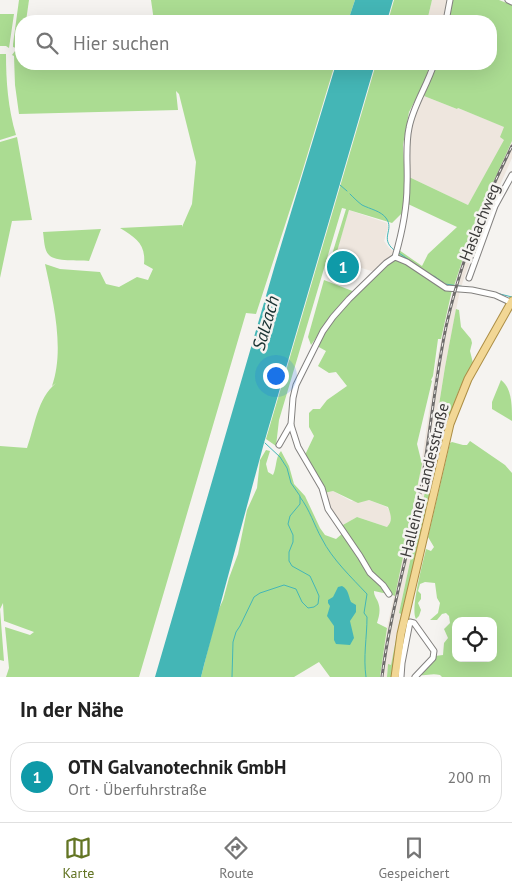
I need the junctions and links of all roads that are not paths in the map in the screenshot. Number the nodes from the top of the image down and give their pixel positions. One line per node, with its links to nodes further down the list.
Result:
1 (450, 0): 4 (street)
2 (508, 0): 3 (street)
3 (512, 2)
4 (447, 15)
5 (432, 70): 7 (street)
6 (512, 175): 8 (street, Haslachweg)
7 (395, 256): 9 (street); 10 (street)
8 (469, 278)
9 (512, 302): 13 (main road, Halleiner Landesstraße)
10 (291, 424): 11 (street); 12 (street)
11 (280, 444)
12 (389, 594)
13 (395, 677)
14 (401, 677): 15 (street)
15 (415, 677)

